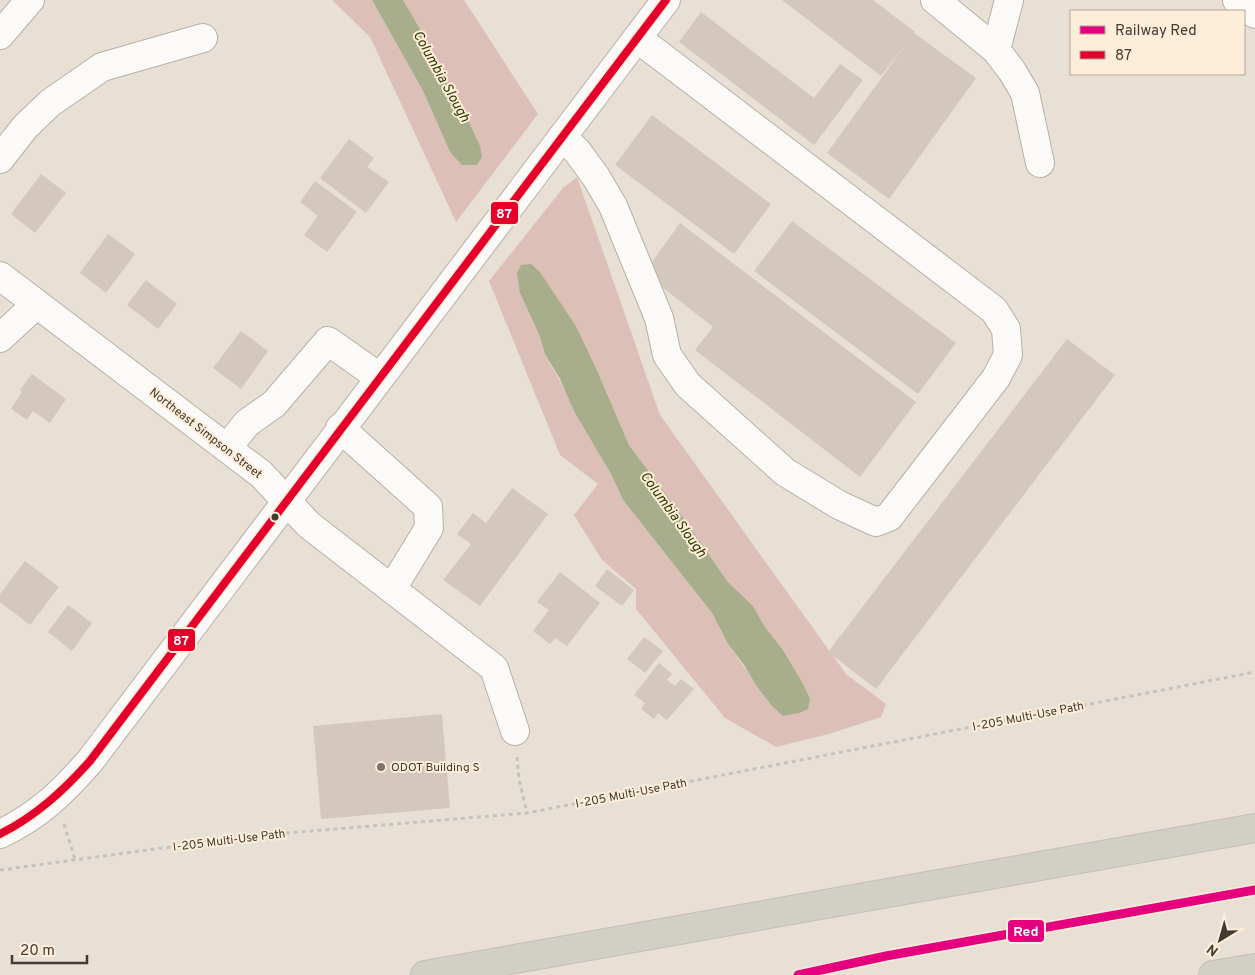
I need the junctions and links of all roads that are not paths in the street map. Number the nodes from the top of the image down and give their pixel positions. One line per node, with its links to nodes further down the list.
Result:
1 (30, 0): 7 (street)
2 (666, 0): 9 (street)
3 (934, 0): 10 (street)
4 (1009, 0): 10 (street)
5 (1237, 0): 6 (street)
6 (1255, 14)
7 (0, 35)
8 (203, 38): 12 (street)
9 (637, 38): 11 (street); 11 (street)
10 (996, 50): 13 (street)
11 (562, 137): 17 (street)
12 (0, 159)
13 (1040, 164)
14 (0, 276): 15 (street, Northeast Simpson Street)
15 (37, 304): 16 (street); 19 (street, Northeast Simpson Street)
16 (0, 338)
17 (379, 377): 18 (street); 19 (street)
18 (340, 428): 20 (street); 21 (street)
19 (227, 448): 20 (street, Northeast Simpson Street)
20 (286, 500): 21 (street, Northeast Simpson Street); 24 (street)
21 (390, 587): 22 (street, Northeast Simpson Street)
22 (516, 731)
23 (1255, 828): 26 (highway)
24 (0, 834)
25 (1255, 968): 27 (highway)
26 (425, 975)
27 (1213, 975)

